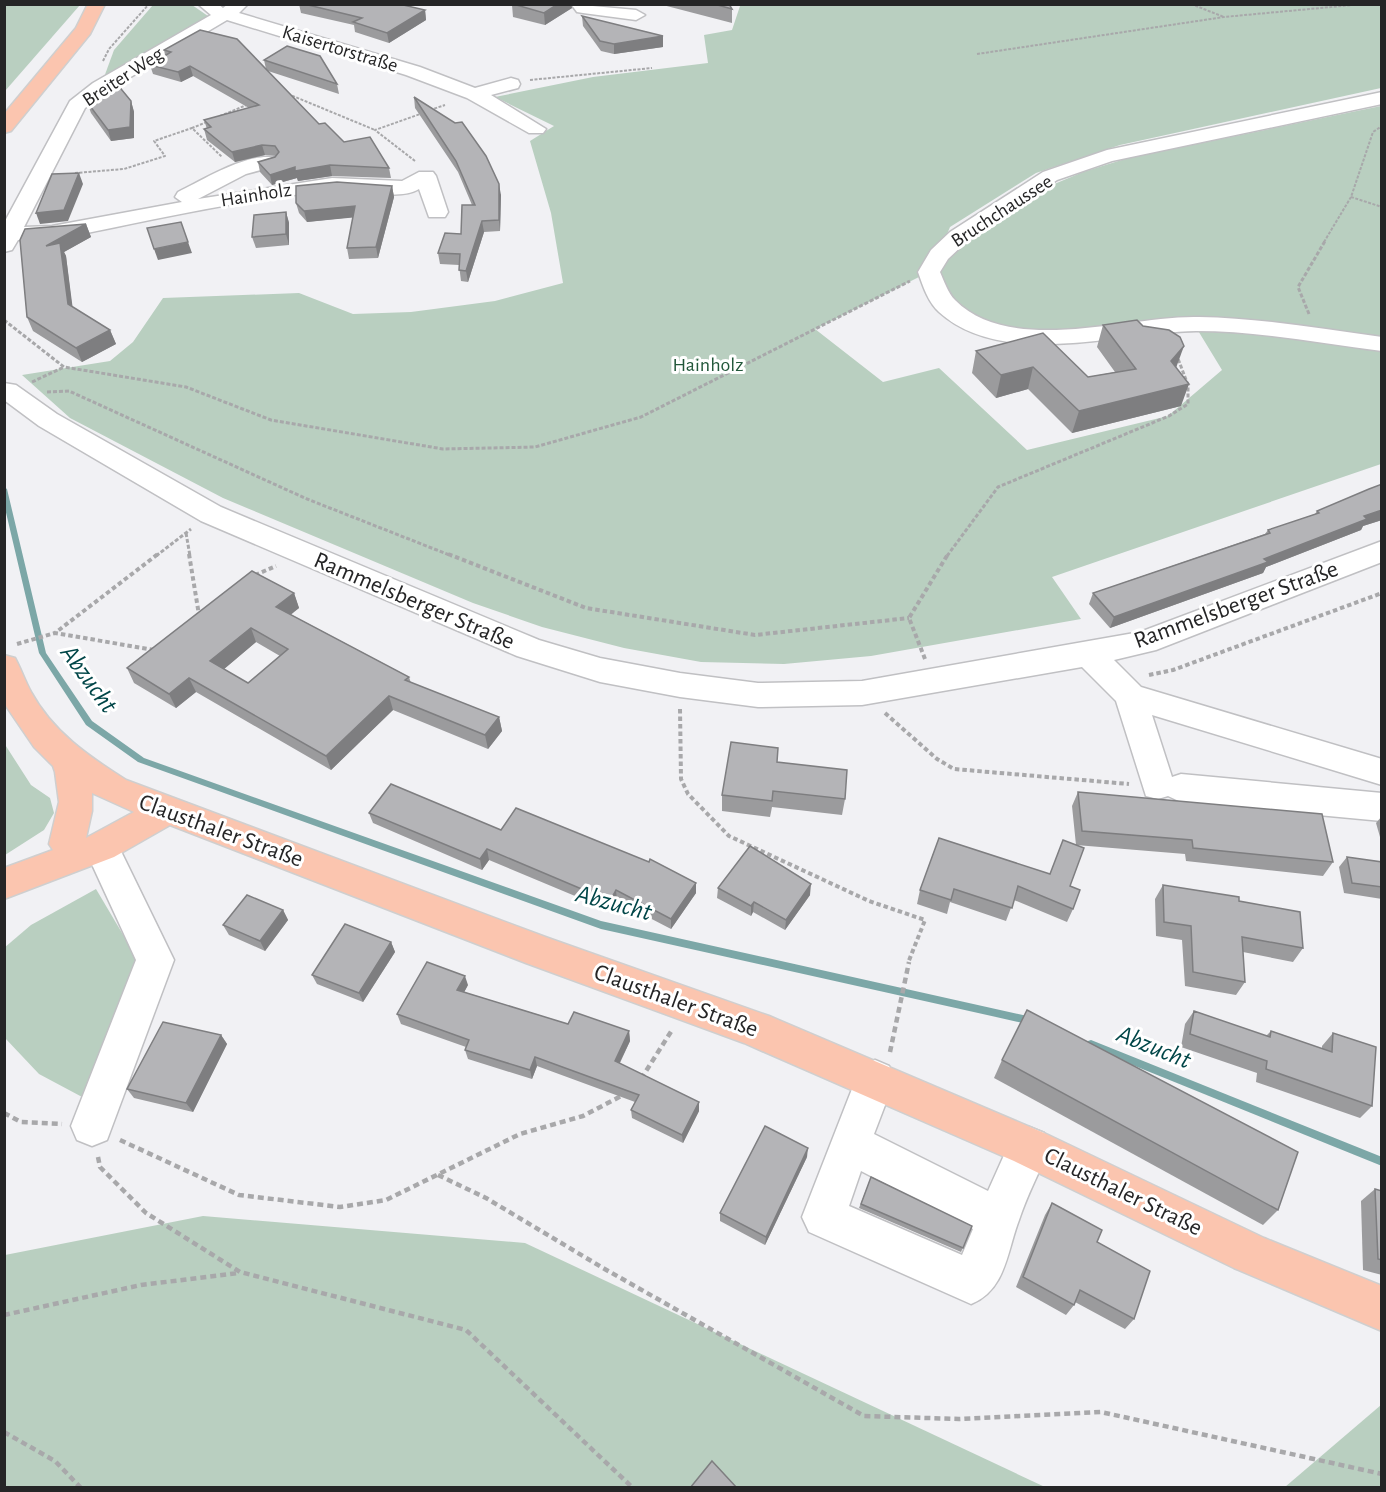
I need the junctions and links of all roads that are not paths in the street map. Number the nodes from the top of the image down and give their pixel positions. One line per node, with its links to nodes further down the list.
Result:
1 (97, 4): 9 (main road)
2 (206, 4): 4 (street, Kaisertorstraße)
3 (579, 4): 5 (street)
4 (233, 10): 7 (street, Kaisertorstraße); 14 (street, Breiter Weg)
5 (636, 15)
6 (512, 84): 7 (street)
7 (474, 94): 10 (street, Kaisertorstraße)
8 (1382, 98): 15 (street, Bruchchaussee)
9 (4, 127)
10 (536, 129)
11 (269, 162): 12 (street, Hainholz)
12 (189, 206): 13 (street, Hainholz); 14 (street, Hainholz)
13 (437, 212)
14 (7, 240)
15 (1382, 344)
16 (6, 387): 18 (street, Rammelsberger Straße)
17 (1382, 551): 18 (street, Rammelsberger Straße)
18 (1089, 654): 20 (street)
19 (4, 666): 21 (main road, Clausthaler Straße)
20 (1121, 689): 22 (street); 24 (street)
21 (68, 760): 23 (main road, Clausthaler Straße); 25 (main road)
22 (1382, 772)
23 (154, 807): 25 (main road); 27 (main road, Clausthaler Straße)
24 (1382, 807)
25 (84, 846): 26 (main road); 28 (street)
26 (16, 880)
27 (875, 1079): 29 (street); 30 (main road, Clausthaler Straße)
28 (92, 1126)
29 (850, 1143): 31 (street); 31 (street)
30 (1029, 1147): 31 (street); 32 (main road, Clausthaler Straße)
31 (998, 1219)
32 (1382, 1309)

